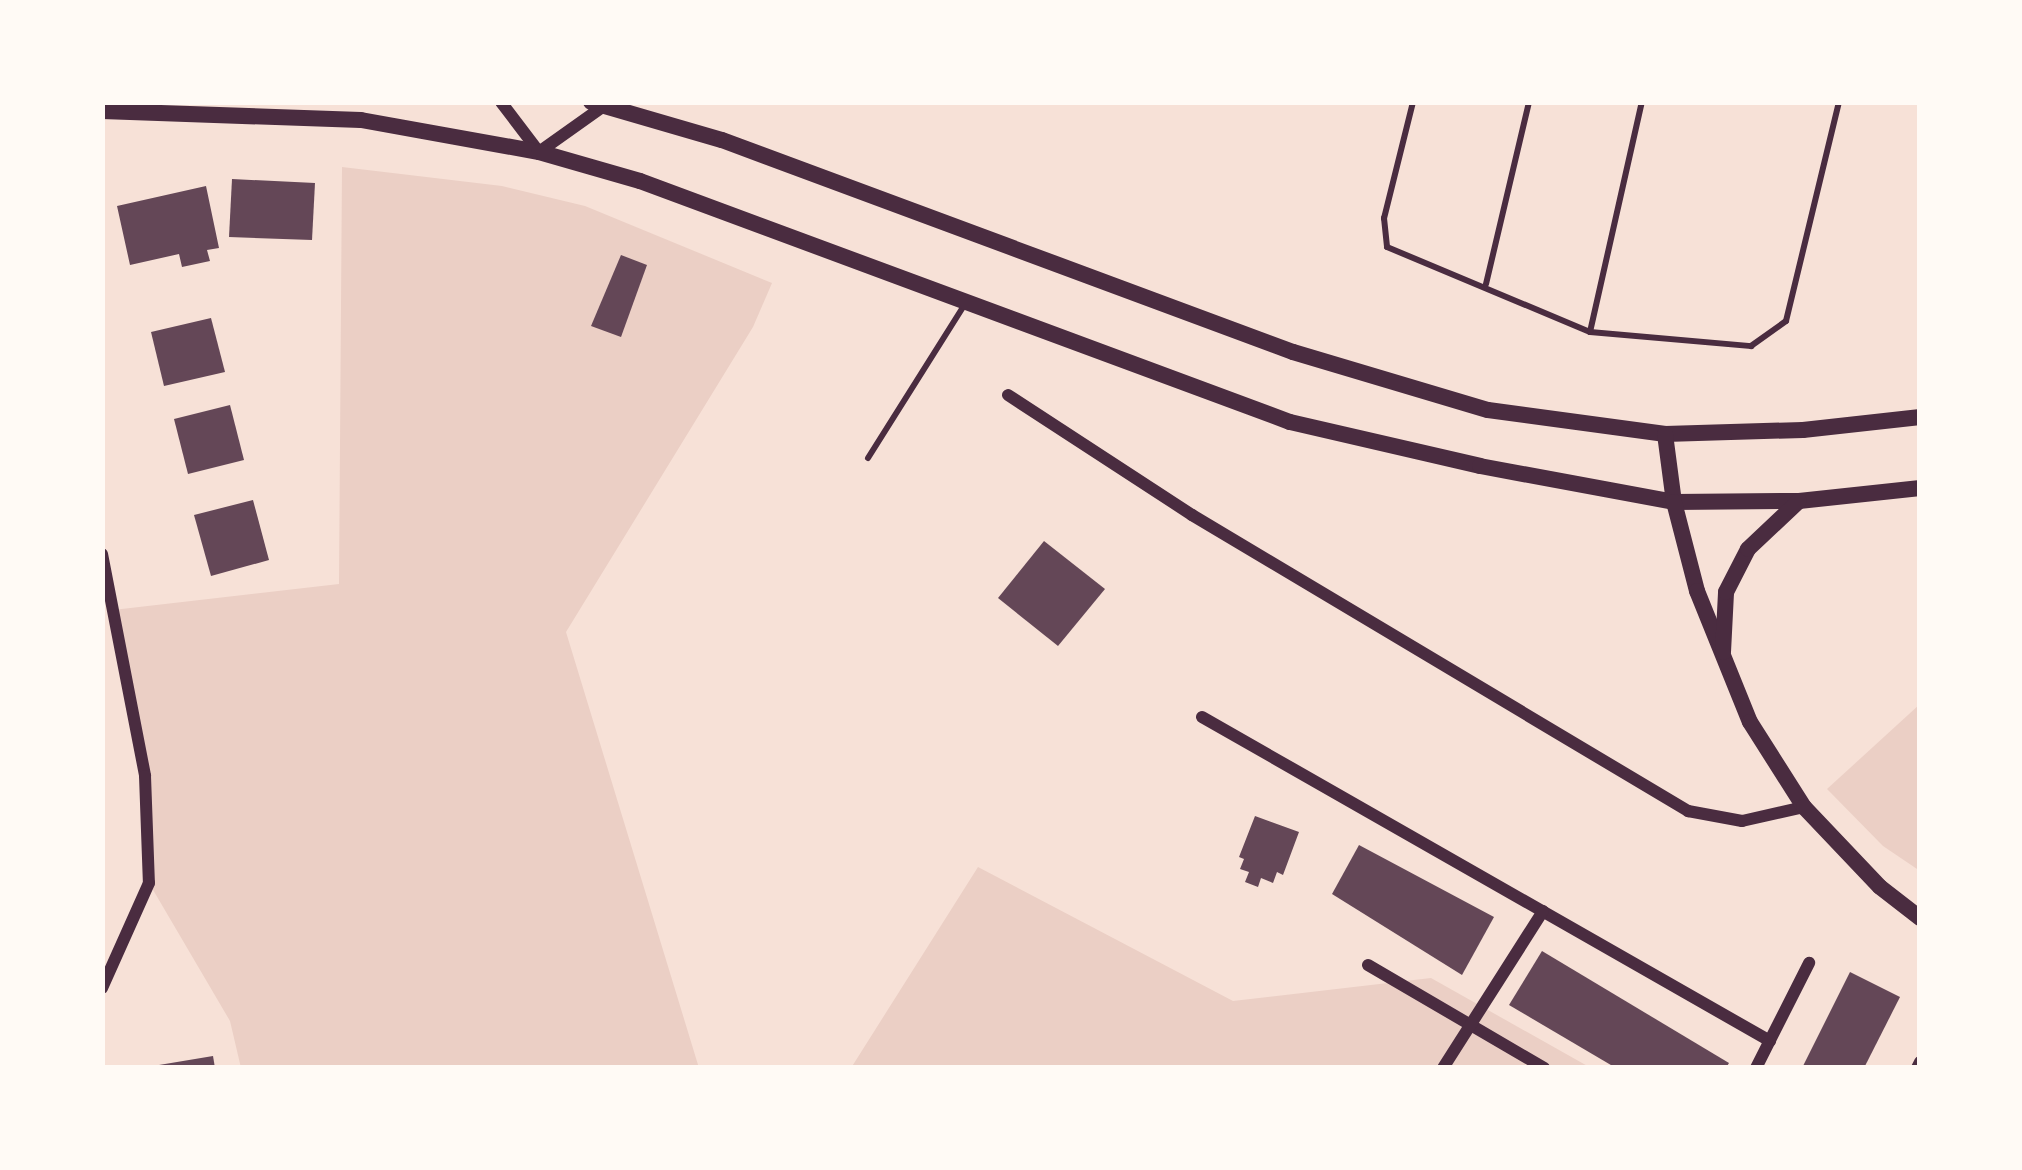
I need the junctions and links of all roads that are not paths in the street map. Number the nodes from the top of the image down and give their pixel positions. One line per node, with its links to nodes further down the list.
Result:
1 (501, 102): 4 (street)
2 (602, 103): 4 (street); 8 (street)
3 (102, 111): 4 (street)
4 (539, 152): 5 (street)
5 (965, 303): 9 (lane); 12 (street)
6 (1008, 395): 16 (street)
7 (1920, 417): 8 (street)
8 (1665, 434): 12 (street)
9 (868, 458)
10 (1920, 488): 11 (street)
11 (1799, 501): 12 (street); 14 (street)
12 (1674, 502): 14 (street)
13 (102, 554): 21 (street)
14 (1722, 664): 16 (street)
15 (1202, 717): 17 (street)
16 (1804, 807): 18 (street)
17 (1543, 911): 22 (street); 23 (street)
18 (1920, 918)
19 (1809, 963): 23 (street)
20 (1368, 964): 22 (street)
21 (102, 988)
22 (1470, 1024): 24 (street); 25 (street)
23 (1770, 1040): 26 (street)
24 (1443, 1068)
25 (1544, 1068)
26 (1756, 1068)

